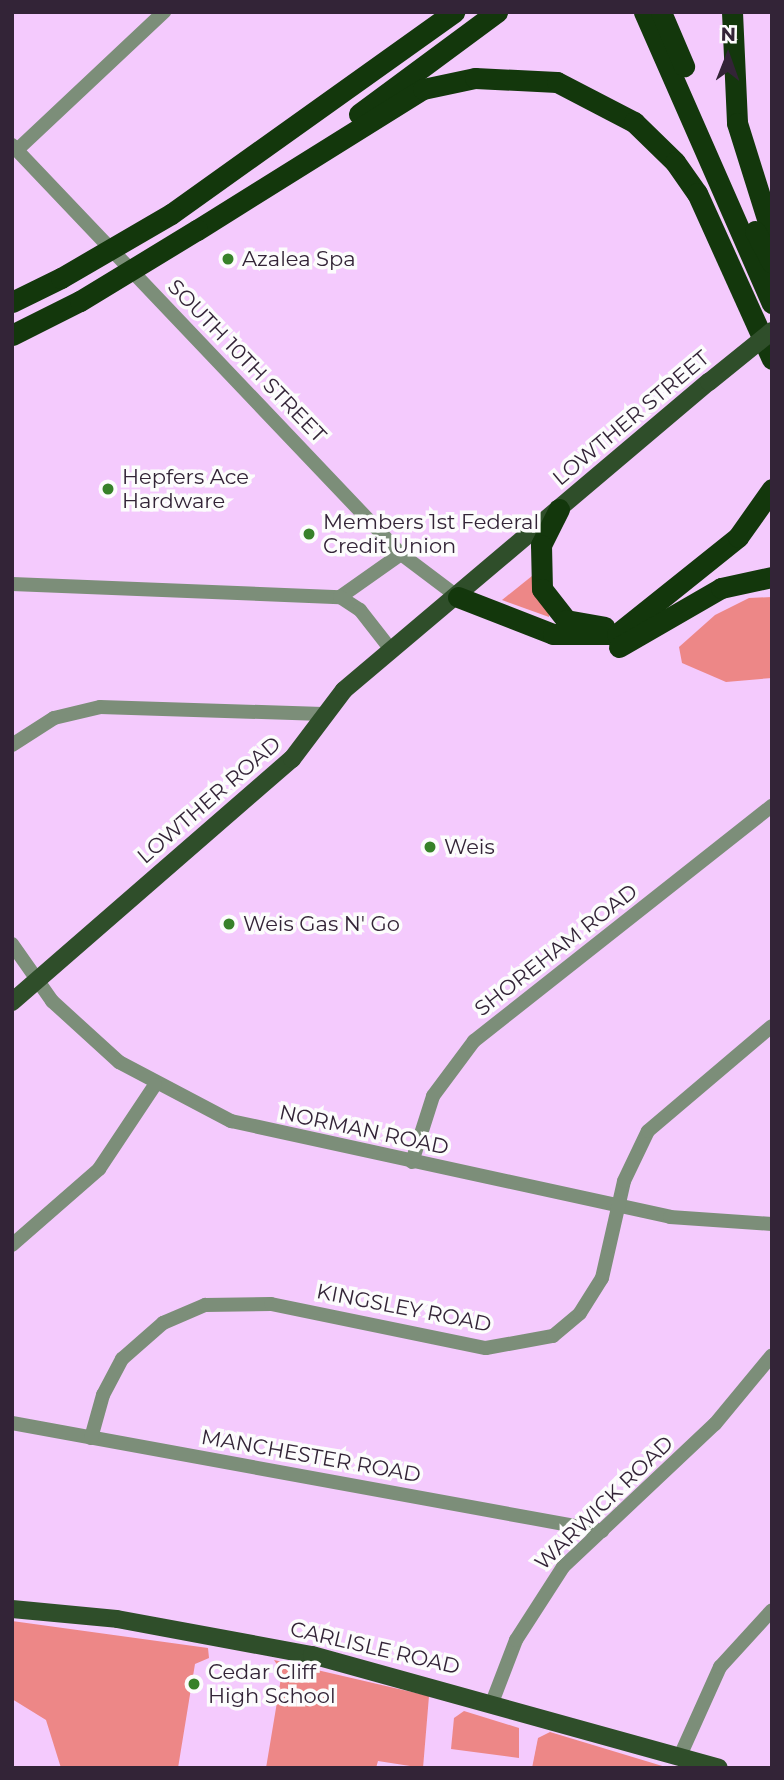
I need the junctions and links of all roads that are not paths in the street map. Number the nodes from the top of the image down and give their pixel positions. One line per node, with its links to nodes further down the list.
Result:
1 (163, 12): 7 (street)
2 (454, 12): 11 (highway, bridge)
3 (497, 12): 8 (highway)
4 (645, 12): 12 (highway)
5 (661, 12): 10 (highway)
6 (732, 12): 9 (highway)
7 (14, 148): 17 (street, SOUTH 10TH STREET)
8 (219, 216): 13 (highway, bridge); 14 (highway)
9 (772, 235)
10 (772, 263)
11 (12, 302)
12 (772, 303)
13 (12, 335)
14 (770, 350): 16 (main road, LOWTHER STREET, bridge)
15 (772, 489): 22 (highway)
16 (559, 509): 21 (main road, LOWTHER STREET); 22 (highway)
17 (401, 554): 20 (street); 21 (street, SOUTH 10TH STREET)
18 (772, 577): 21 (highway)
19 (12, 583): 20 (street)
20 (340, 597): 23 (street)
21 (458, 597): 22 (highway); 23 (main road, LOWTHER ROAD)
22 (646, 614)
23 (392, 651): 24 (main road, LOWTHER ROAD)
24 (323, 714): 25 (street); 28 (main road, LOWTHER ROAD)
25 (12, 745)
26 (772, 806): 32 (street, SHOREHAM ROAD)
27 (12, 944): 28 (street, NORMAN ROAD)
28 (41, 977): 29 (main road, LOWTHER ROAD); 31 (street, NORMAN ROAD)
29 (12, 1002)
30 (772, 1026): 33 (street, KINGSLEY ROAD)
31 (155, 1085): 32 (street, NORMAN ROAD); 35 (street)
32 (412, 1162): 33 (street, NORMAN ROAD)
33 (618, 1206): 34 (street, NORMAN ROAD); 38 (street, KINGSLEY ROAD)
34 (772, 1224)
35 (12, 1245)
36 (772, 1355): 39 (street, WARWICK ROAD)
37 (12, 1423): 38 (street, MANCHESTER ROAD)
38 (91, 1438): 39 (street, MANCHESTER ROAD)
39 (602, 1531): 42 (street, WARWICK ROAD)
40 (12, 1609): 42 (main road, CARLISLE ROAD)
41 (772, 1610): 43 (street)
42 (493, 1700): 43 (main road, CARLISLE ROAD)
43 (680, 1756): 44 (main road, CARLISLE ROAD)
44 (719, 1768)

